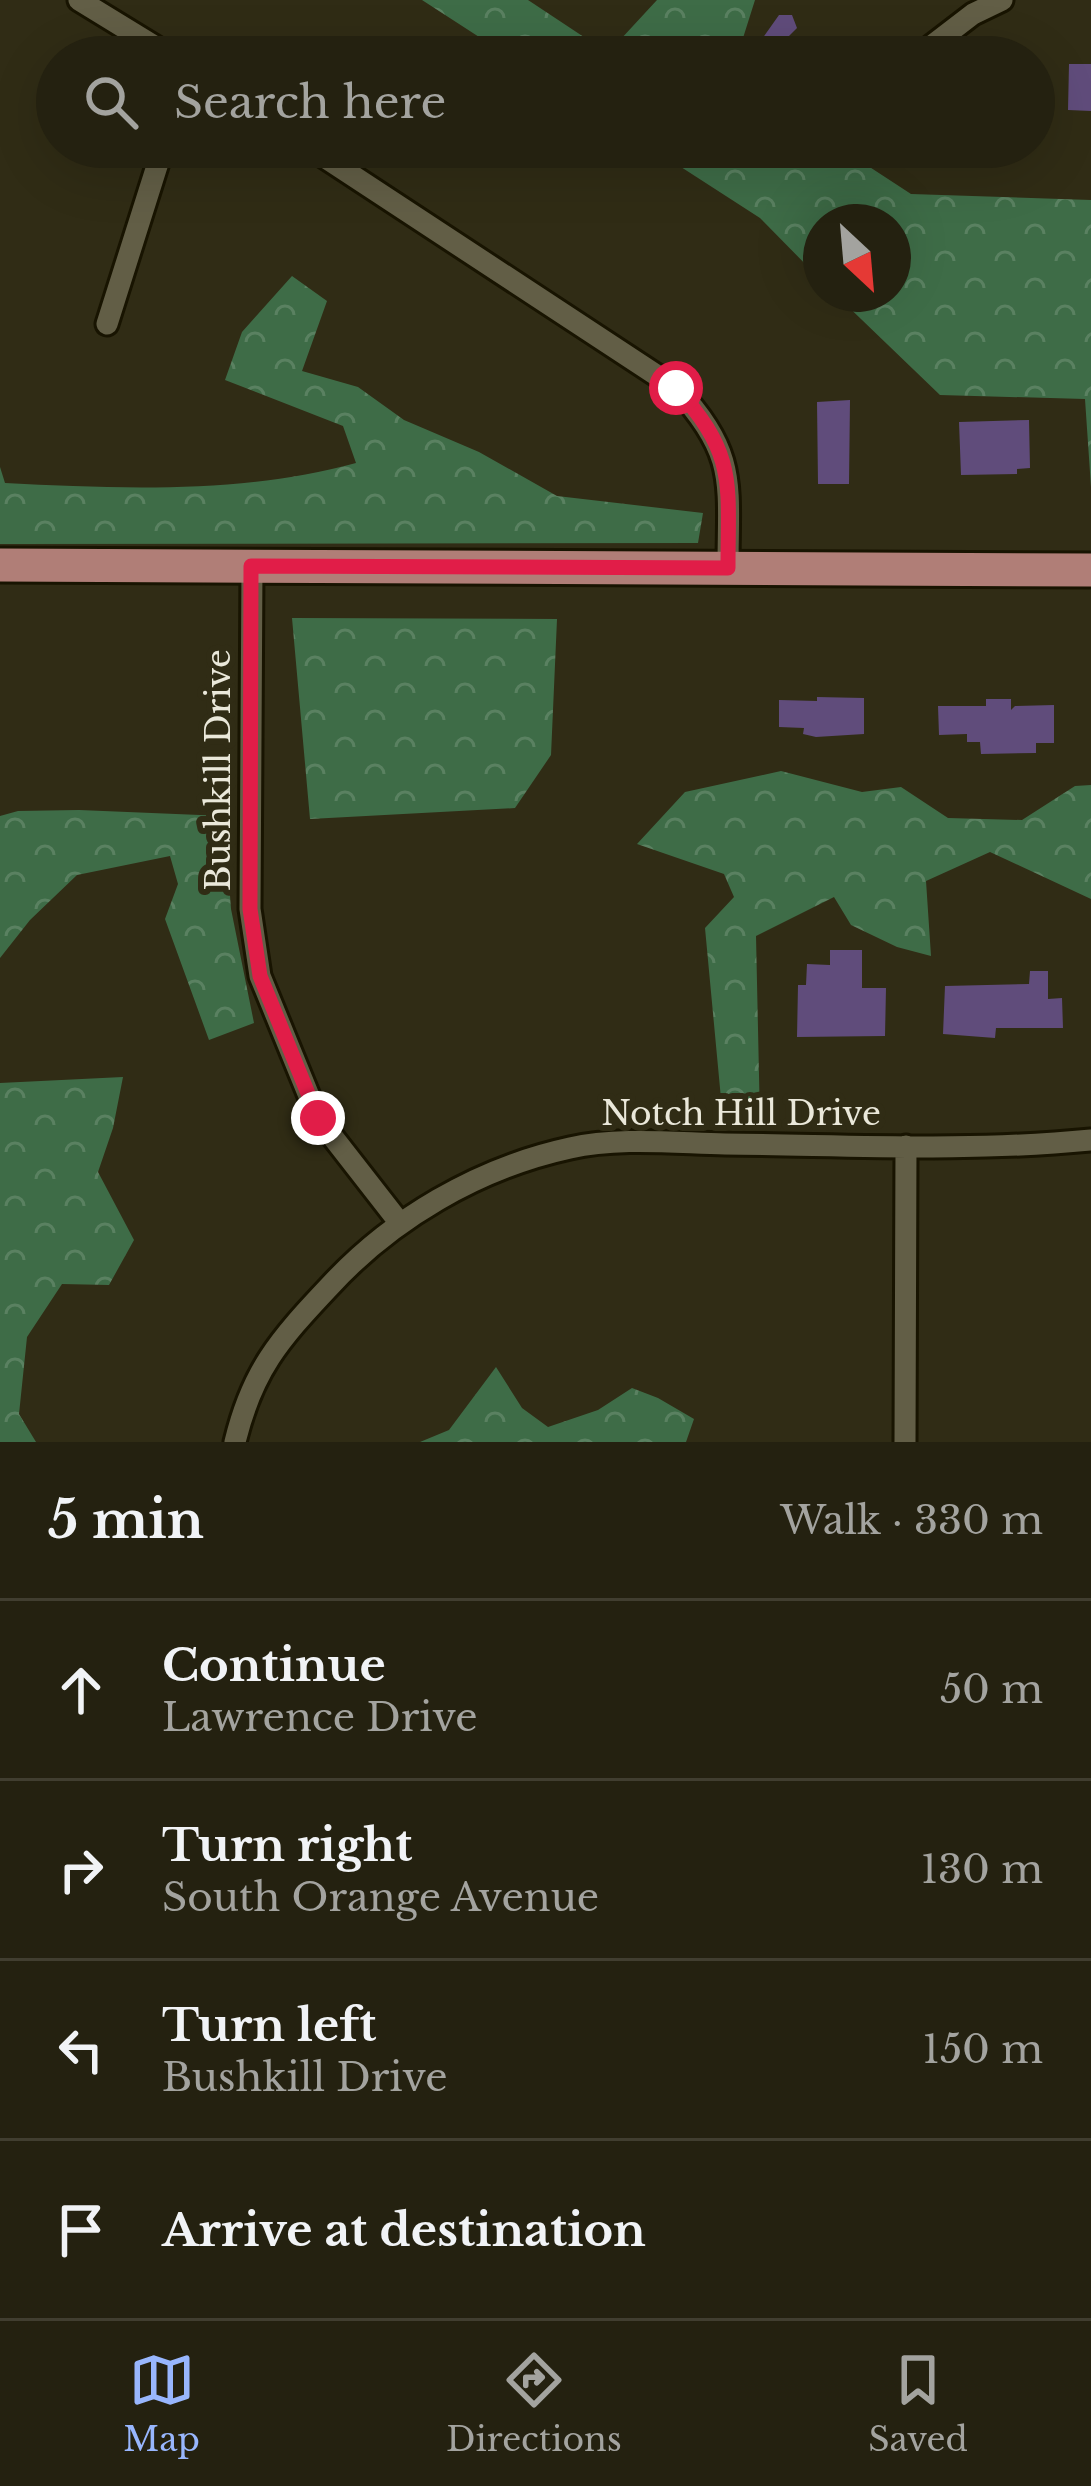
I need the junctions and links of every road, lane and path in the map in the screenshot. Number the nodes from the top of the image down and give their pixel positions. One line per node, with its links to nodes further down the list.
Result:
1 (79, 0): 3 (street)
2 (1002, 0): 4 (street)
3 (138, 36)
4 (944, 36)
5 (156, 168): 7 (street)
6 (341, 168): 10 (street)
7 (107, 324)
8 (0, 566): 9 (main road)
9 (251, 566): 10 (main road); 14 (street, Bushkill Drive)
10 (728, 568): 11 (main road)
11 (1091, 570)
12 (1091, 1140): 13 (street, Notch Hill Drive)
13 (906, 1146): 14 (street, Notch Hill Drive); 16 (street)
14 (400, 1222): 15 (street, Notch Hill Drive)
15 (236, 1442)
16 (905, 1442)

